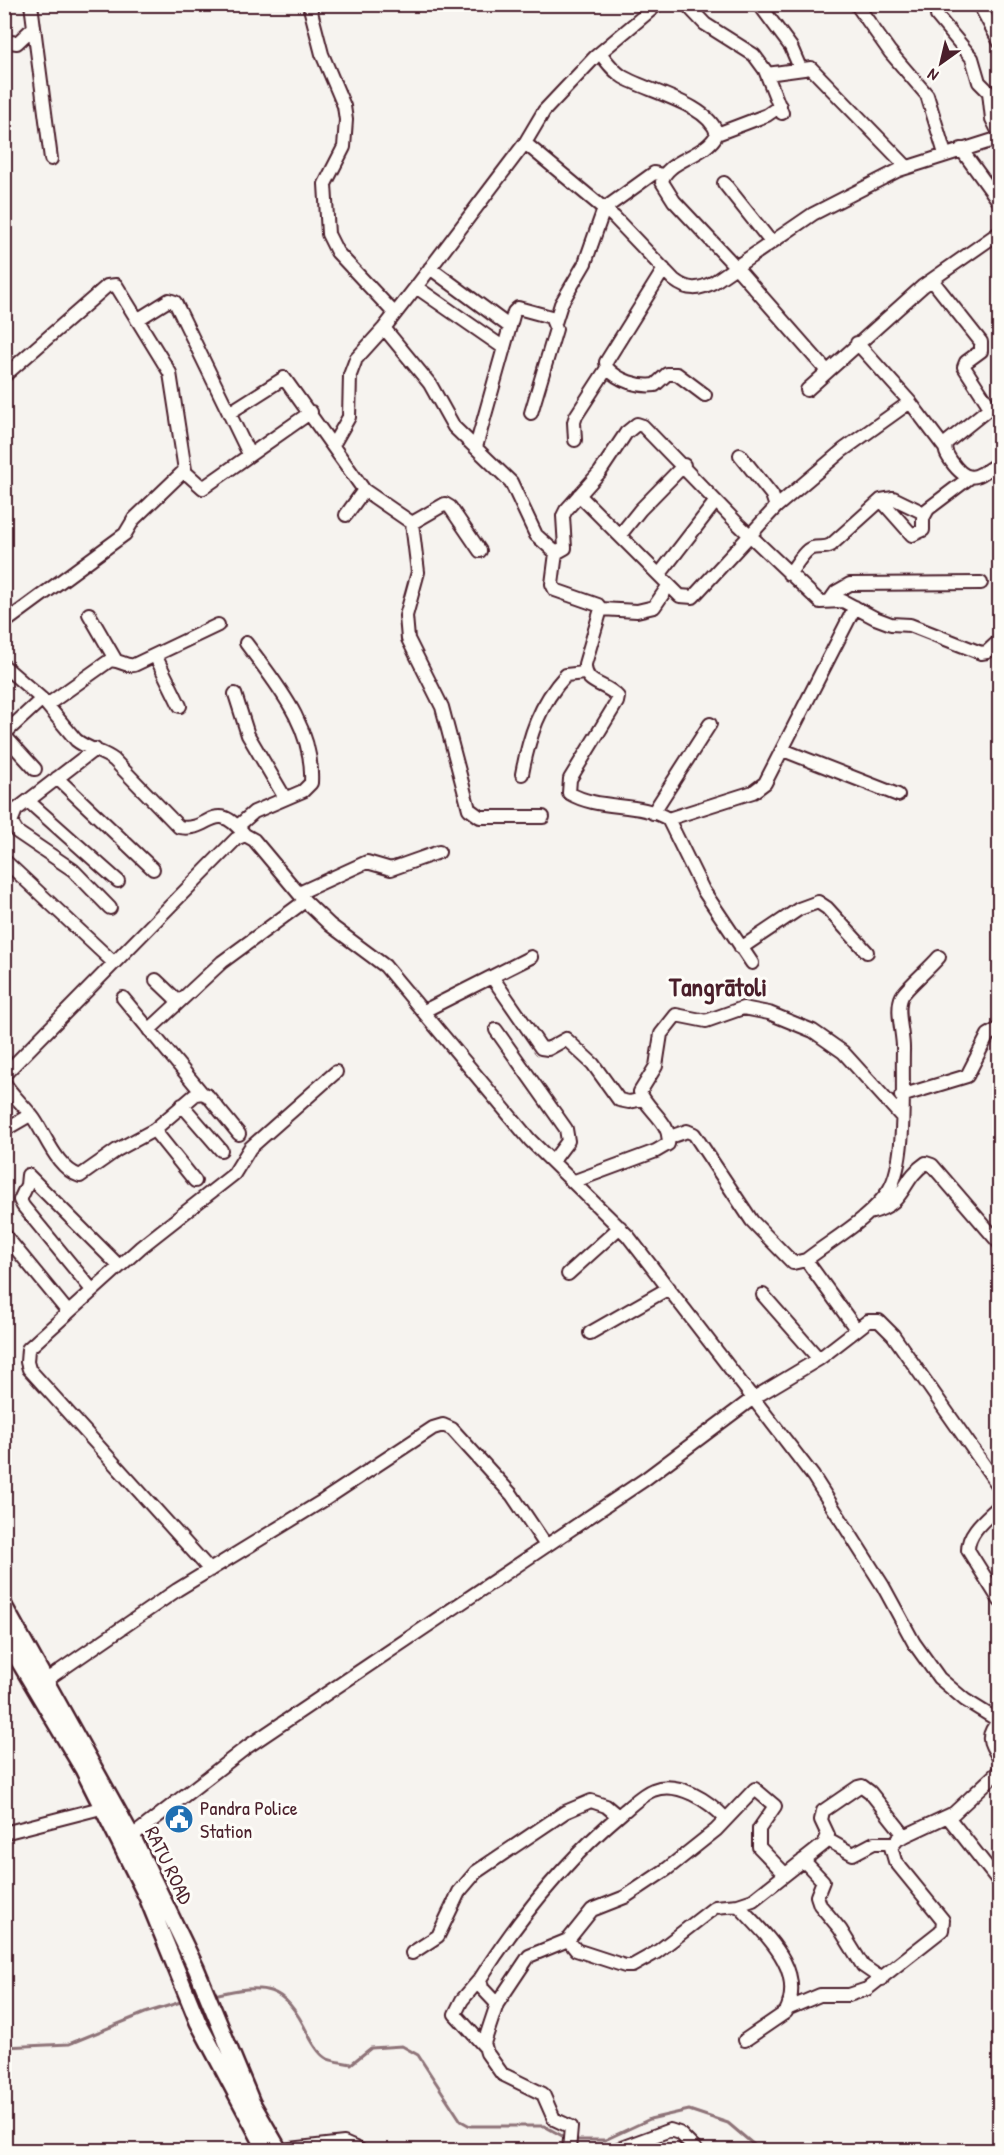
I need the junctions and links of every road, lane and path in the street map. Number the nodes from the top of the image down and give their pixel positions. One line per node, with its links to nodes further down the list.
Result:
1 (32, 4): 9 (street)
2 (309, 4): 33 (street)
3 (658, 4): 12 (street)
4 (686, 4): 14 (street)
5 (759, 4): 13 (street)
6 (856, 4): 19 (street)
7 (979, 4): 11 (street)
8 (937, 16): 16 (street)
9 (34, 27): 10 (street); 20 (street)
10 (4, 41)
11 (999, 43)
12 (600, 53): 15 (street); 17 (street)
13 (800, 68): 14 (street); 21 (street)
14 (767, 74): 15 (street)
15 (717, 134): 22 (street)
16 (999, 136): 18 (street)
17 (525, 143): 25 (street); 29 (street)
18 (961, 149): 19 (street); 24 (street)
19 (945, 154): 21 (street)
20 (51, 159)
21 (907, 166): 27 (street)
22 (663, 176): 25 (street); 28 (street)
23 (724, 183): 27 (street)
24 (999, 203)
25 (604, 209): 30 (street); 35 (street)
26 (999, 232): 31 (street)
27 (771, 242): 28 (street)
28 (735, 266): 30 (street); 41 (street)
29 (430, 268): 32 (street); 36 (street)
30 (664, 269): 40 (street)
31 (932, 280): 38 (street); 52 (street)
32 (416, 287): 33 (street); 39 (street)
33 (395, 314): 37 (street)
34 (137, 320): 42 (street); 47 (street); 57 (street)
35 (555, 323): 36 (street); 48 (street)
36 (510, 327): 39 (street)
37 (384, 328): 50 (street); 51 (street)
38 (857, 344): 41 (street); 45 (street)
39 (504, 348): 51 (street)
40 (607, 368): 44 (street); 49 (street)
41 (827, 371): 43 (street)
42 (4, 376)
43 (807, 390)
44 (705, 395)
45 (910, 402): 52 (street); 63 (street)
46 (311, 412): 47 (street); 50 (street); 53 (street)
47 (229, 413): 53 (street)
48 (531, 413)
49 (575, 440)
50 (333, 445): 59 (street)
51 (476, 447): 70 (street)
52 (944, 447): 58 (street)
53 (249, 454): 57 (street)
54 (740, 455): 63 (street)
55 (999, 462): 58 (street)
56 (684, 465): 60 (street); 61 (street); 68 (street)
57 (184, 472): 79 (street)
58 (969, 478): 64 (street)
59 (364, 490): 65 (street); 66 (street)
60 (579, 495): 68 (street); 70 (street)
61 (716, 501): 67 (street); 72 (street)
62 (881, 501): 64 (street); 64 (street); 71 (street)
63 (776, 507): 67 (street)
64 (924, 513)
65 (346, 515)
66 (412, 523): 69 (street); 101 (street)
67 (749, 534): 71 (street); 74 (street)
68 (620, 535): 72 (street)
69 (480, 551)
70 (556, 553): 77 (street)
71 (789, 574): 75 (street)
72 (659, 575): 74 (street)
73 (981, 583): 75 (street)
74 (669, 585): 77 (street)
75 (831, 599): 76 (street)
76 (855, 607): 81 (street); 93 (street)
77 (601, 609): 86 (street)
78 (88, 614): 84 (street)
79 (4, 623)
80 (218, 625): 83 (street)
81 (999, 640)
82 (246, 643): 98 (street)
83 (155, 656): 84 (street); 89 (street)
84 (115, 659): 88 (street)
85 (4, 666): 88 (street)
86 (584, 673): 95 (street); 100 (street)
87 (235, 694): 98 (street)
88 (44, 702): 91 (street); 92 (street)
89 (180, 706)
90 (710, 724): 100 (street)
91 (4, 734): 94 (street)
92 (95, 749): 96 (street); 103 (street)
93 (783, 750): 97 (street); 102 (street)
94 (35, 769)
95 (522, 774)
96 (57, 778): 99 (street); 106 (street)
97 (898, 795)
98 (285, 798): 103 (street)
99 (28, 801): 107 (street); 109 (street)
100 (653, 813): 102 (street)
101 (543, 817)
102 (668, 819): 110 (street)
103 (242, 831): 108 (street); 114 (street)
104 (439, 852): 108 (street)
105 (4, 860): 114 (street)
106 (153, 869)
107 (118, 881)
108 (302, 897): 119 (street); 120 (street)
109 (110, 908)
110 (741, 948): 111 (street); 115 (street)
111 (867, 952)
112 (531, 957): 116 (street)
113 (939, 957): 128 (street)
114 (113, 962): 125 (street)
115 (752, 963)
116 (492, 977): 120 (street); 129 (street)
117 (156, 980): 119 (street)
118 (123, 998): 122 (street)
119 (178, 1002): 122 (street)
120 (424, 1011): 138 (street)
121 (999, 1028): 128 (street)
122 (149, 1029): 127 (street)
123 (496, 1030): 138 (street)
124 (336, 1072): 146 (street)
125 (4, 1075)
126 (4, 1082): 131 (street)
127 (202, 1093): 130 (street); 135 (street)
128 (902, 1096): 132 (street)
129 (643, 1099): 132 (street); 136 (street)
130 (182, 1105): 134 (street); 137 (street)
131 (30, 1115): 133 (street); 134 (street)
132 (901, 1116): 141 (street)
133 (4, 1130)
134 (154, 1130): 139 (street)
135 (239, 1134)
136 (670, 1137): 140 (street); 145 (street)
137 (221, 1150)
138 (552, 1161): 140 (street)
139 (195, 1181)
140 (575, 1181): 142 (street)
141 (869, 1213): 144 (street); 145 (street)
142 (620, 1227): 147 (street); 148 (street)
143 (4, 1234): 151 (street)
144 (999, 1244)
145 (806, 1260): 152 (street)
146 (119, 1266): 149 (street); 149 (street)
147 (568, 1274)
148 (669, 1288): 153 (street); 155 (street)
149 (92, 1290): 151 (street)
150 (763, 1295): 154 (street)
151 (68, 1312): 159 (street)
152 (856, 1329): 154 (street); 156 (street)
153 (590, 1333)
154 (819, 1359): 155 (street)
155 (753, 1399): 158 (street); 164 (street)
156 (999, 1488)
157 (999, 1505): 160 (street)
158 (545, 1544): 159 (street); 174 (street)
159 (210, 1570): 163 (street)
160 (999, 1601)
161 (4, 1606): 163 (main road, RATU ROAD)
162 (4, 1636): 163 (main road, RATU ROAD)
163 (41, 1683): 167 (main road, RATU ROAD); 174 (main road, RATU ROAD)
164 (999, 1720): 165 (street)
165 (999, 1759)
166 (999, 1770): 169 (street)
167 (101, 1808): 171 (street); 174 (main road, RATU ROAD)
168 (618, 1816): 170 (street); 181 (street); 182 (street)
169 (948, 1816): 172 (street); 178 (street)
170 (726, 1819): 177 (street); 180 (street)
171 (4, 1833)
172 (905, 1836): 173 (street); 175 (street)
173 (828, 1840): 175 (street); 176 (street)
174 (126, 1841): 190 (main road, RATU ROAD); 191 (main road, RATU ROAD)
175 (893, 1843): 183 (street)
176 (803, 1860): 177 (street); 183 (street)
177 (785, 1874): 179 (street)
178 (999, 1883)
179 (738, 1905): 180 (street); 185 (street)
180 (568, 1940): 184 (street)
181 (412, 1953)
182 (480, 1979): 184 (street); 187 (street)
183 (882, 1979): 185 (street)
184 (497, 2004): 187 (street)
185 (787, 2009): 186 (street)
186 (745, 2040)
187 (485, 2047): 188 (street)
188 (570, 2145)
189 (621, 2150): 193 (street)
190 (266, 2151)
191 (280, 2151): 192 (street)
192 (360, 2151)
193 (696, 2151)

